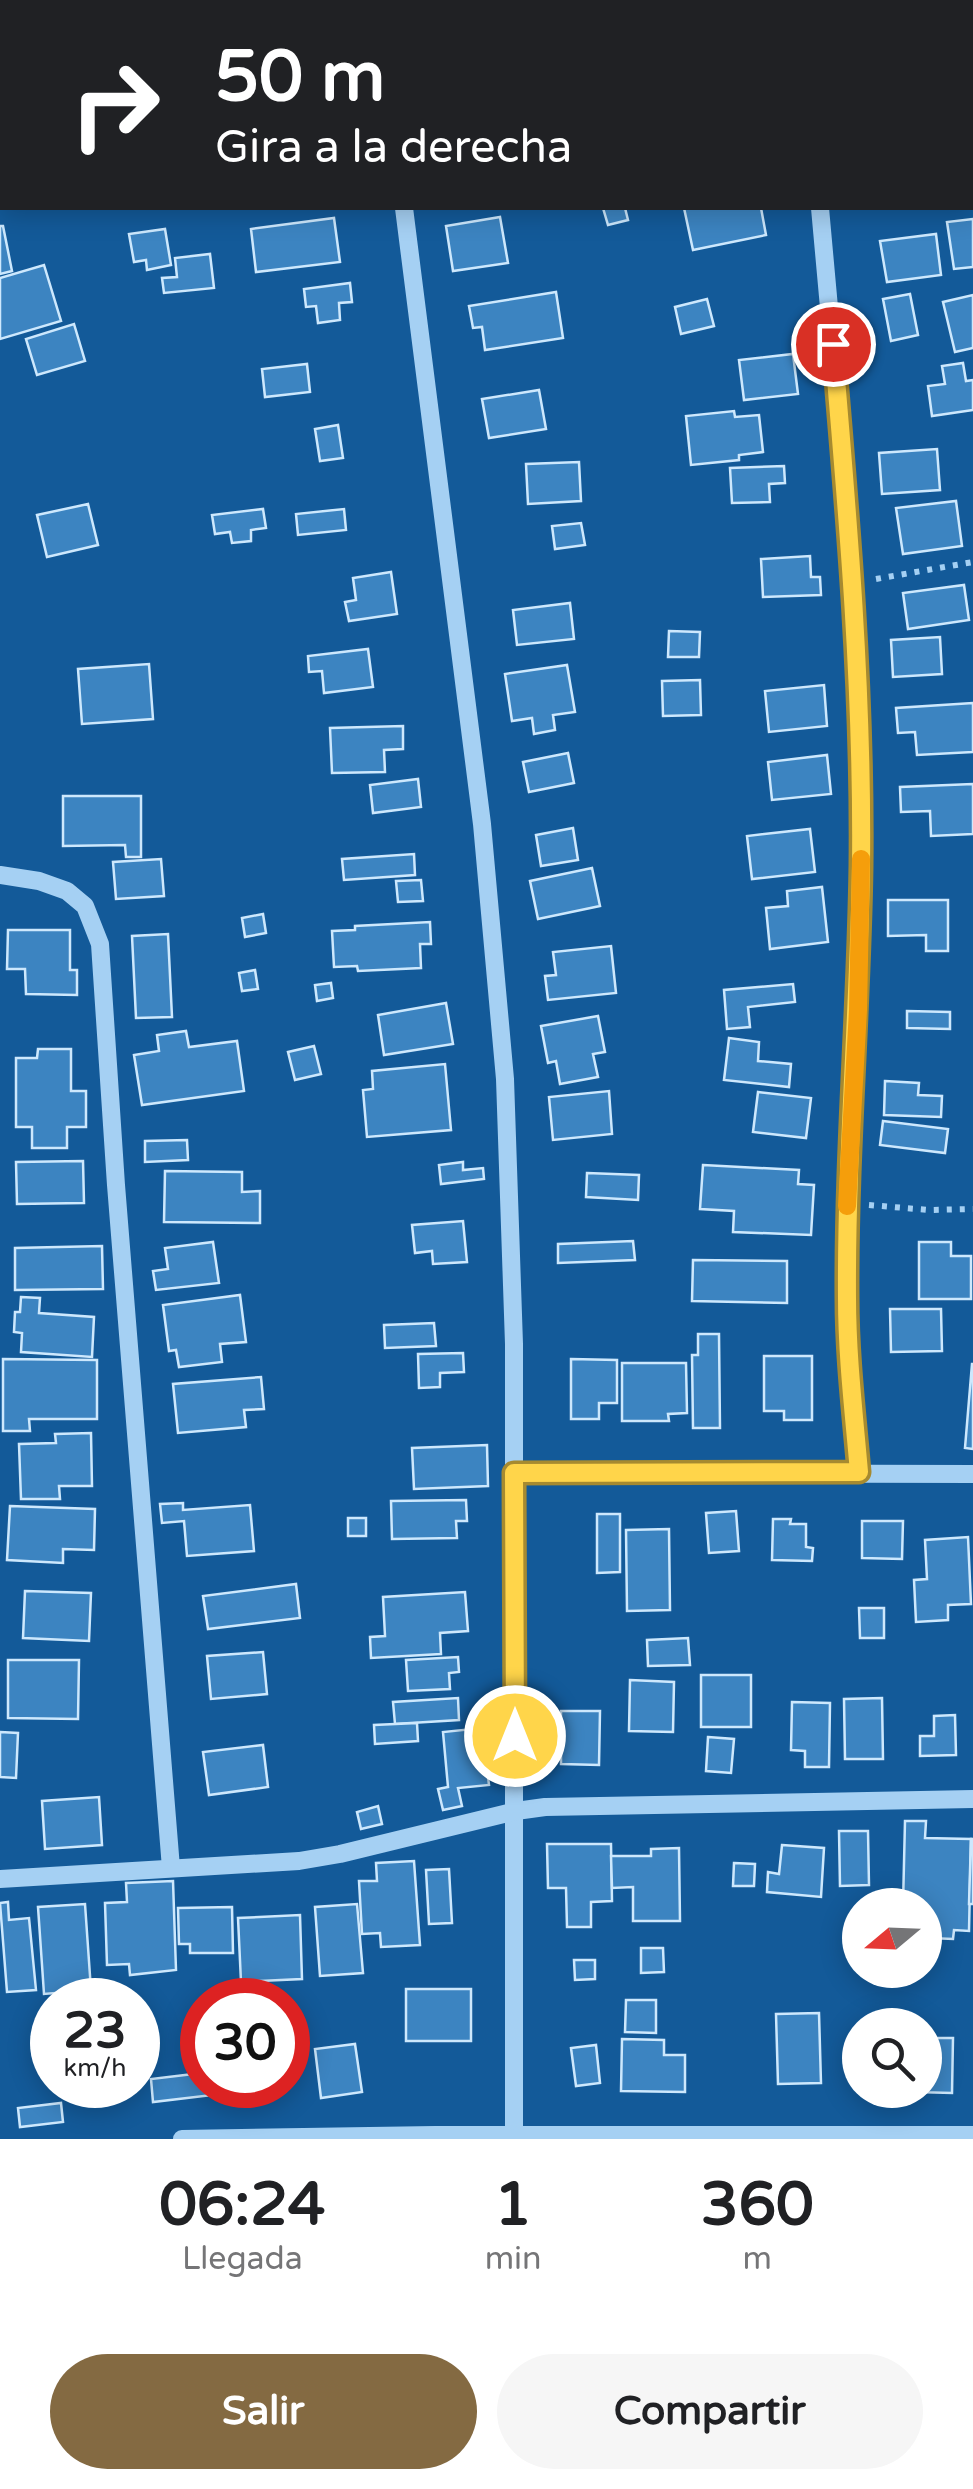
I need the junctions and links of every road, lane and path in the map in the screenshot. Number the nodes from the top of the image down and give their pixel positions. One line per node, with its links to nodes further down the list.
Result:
1 (404, 210): 9 (street)
2 (820, 210): 4 (street)
3 (973, 562): 4 (path)
4 (854, 584): 6 (street)
5 (0, 875): 13 (street)
6 (848, 1203): 7 (path); 8 (street)
7 (973, 1209)
8 (859, 1472): 9 (street); 10 (street)
9 (514, 1473): 12 (street)
10 (973, 1474)
11 (973, 1798): 12 (street)
12 (516, 1811): 13 (street); 16 (street)
13 (171, 1868): 14 (street)
14 (0, 1879)
15 (973, 2135): 16 (street)
16 (514, 2137): 17 (street)
17 (182, 2139)

